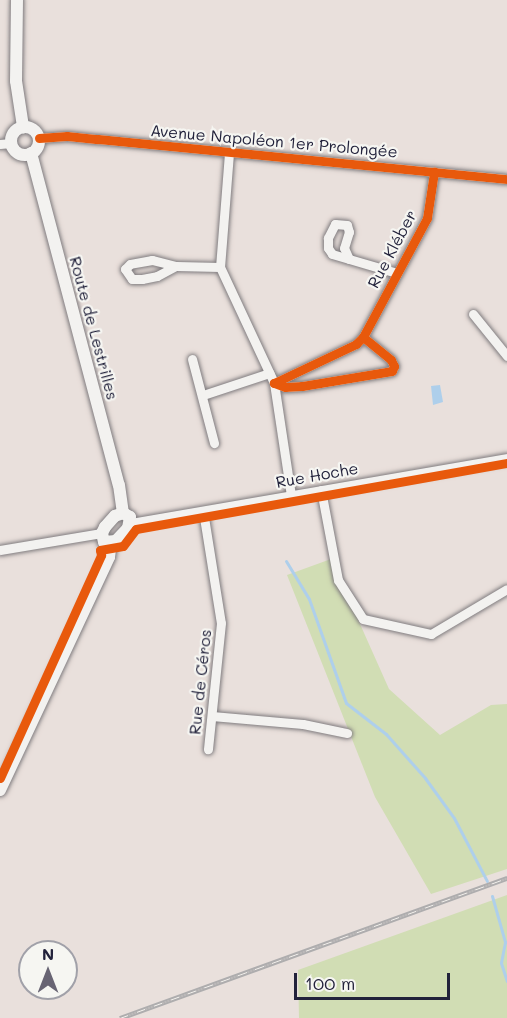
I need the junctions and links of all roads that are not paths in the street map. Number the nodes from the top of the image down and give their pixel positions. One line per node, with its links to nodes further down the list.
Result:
1 (17, 0): 2 (street)
2 (22, 127): 3 (street); 4 (street)
3 (39, 138): 5 (street); 6 (street, Avenue Napoléon 1er Prolongée)
4 (6, 144): 5 (street)
5 (31, 153): 25 (street, Route de Lestrilles)
6 (229, 153): 7 (street, Avenue Napoléon 1er Prolongée); 11 (street)
7 (435, 172): 8 (street, Avenue Napoléon 1er Prolongée); 12 (street, Rue Kléber)
8 (507, 178)
9 (349, 259): 12 (street, Rue Kléber)
10 (176, 266): 10 (street); 11 (street)
11 (220, 267): 17 (street)
12 (397, 273): 14 (street, Rue Kléber)
13 (473, 314): 15 (street)
14 (363, 337): 18 (street); 18 (street)
15 (507, 357)
16 (192, 359): 19 (street)
17 (269, 373): 18 (street); 19 (street)
18 (274, 383): 23 (street)
19 (203, 395): 20 (street)
20 (214, 443)
21 (507, 458): 22 (street, Rue Hoche)
22 (321, 489): 23 (street, Rue Hoche); 29 (street)
23 (291, 495): 24 (street, Rue Hoche)
24 (203, 511): 25 (street, Rue Hoche); 30 (street, Rue de Céros)
25 (127, 518): 26 (street); 27 (street)
26 (102, 533): 27 (street); 28 (street)
27 (111, 543): 33 (street)
28 (0, 550)
29 (507, 589)
30 (212, 716): 31 (street); 32 (street, Rue de Céros)
31 (347, 733)
32 (208, 749)
33 (0, 790)

